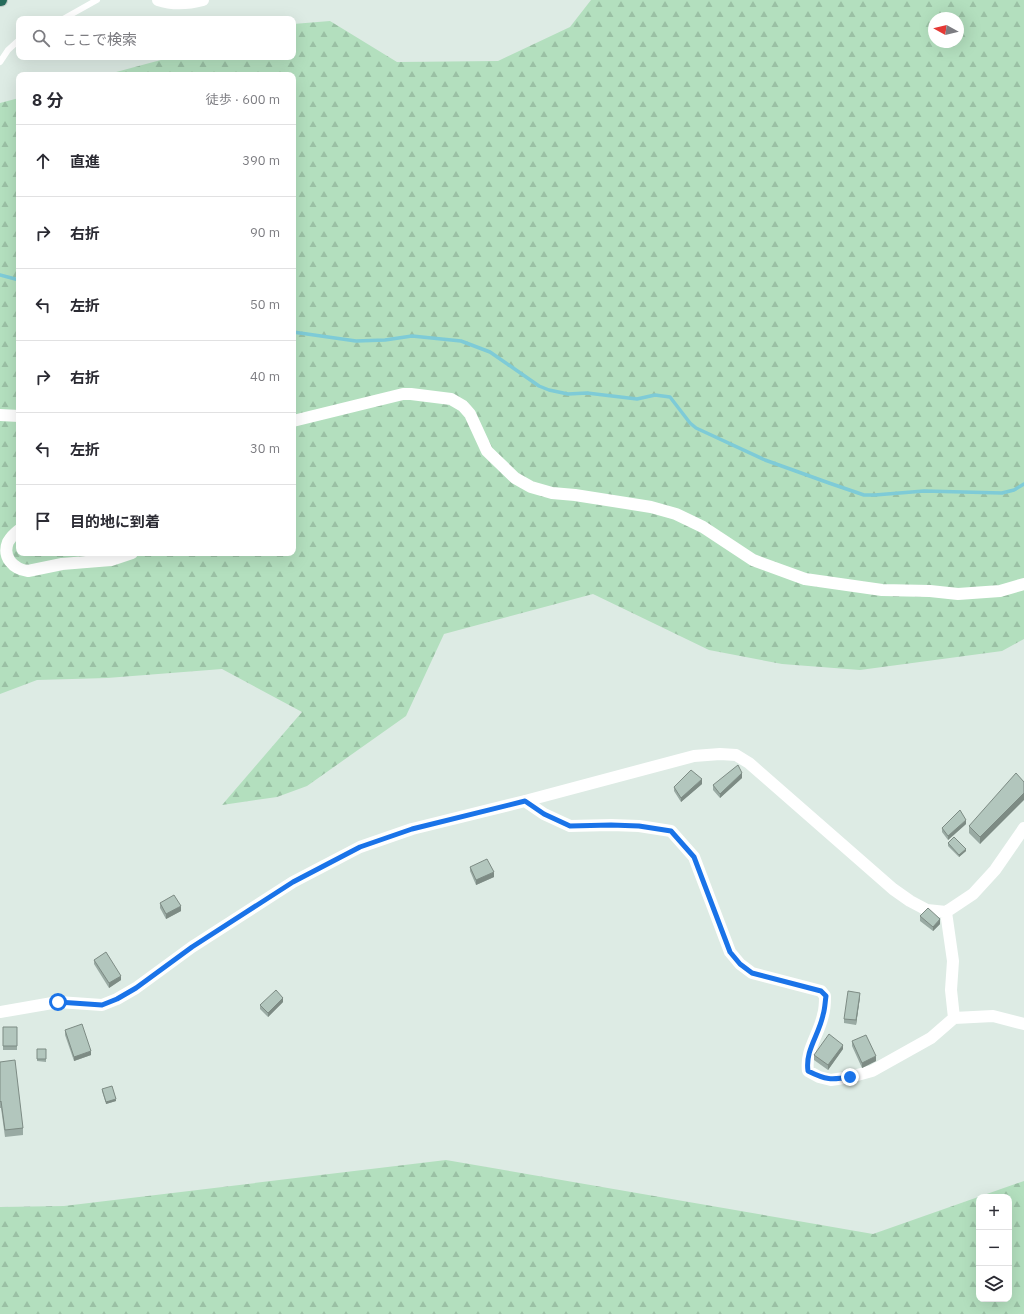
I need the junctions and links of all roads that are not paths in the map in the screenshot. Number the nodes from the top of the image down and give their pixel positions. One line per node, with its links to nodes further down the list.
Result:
1 (98, 0): 4 (lane)
2 (158, 0): 3 (street)
3 (203, 0)
4 (69, 16)
5 (16, 43): 6 (lane)
6 (0, 62)
7 (0, 415): 8 (street)
8 (16, 416)
9 (296, 420): 12 (street)
10 (16, 533): 11 (street)
11 (123, 556)
12 (1024, 584)
13 (525, 801): 15 (street); 16 (street); 17 (street)
14 (1024, 828): 15 (street)
15 (946, 912): 17 (street)
16 (0, 1012)
17 (954, 1018): 18 (street)
18 (1024, 1024)

